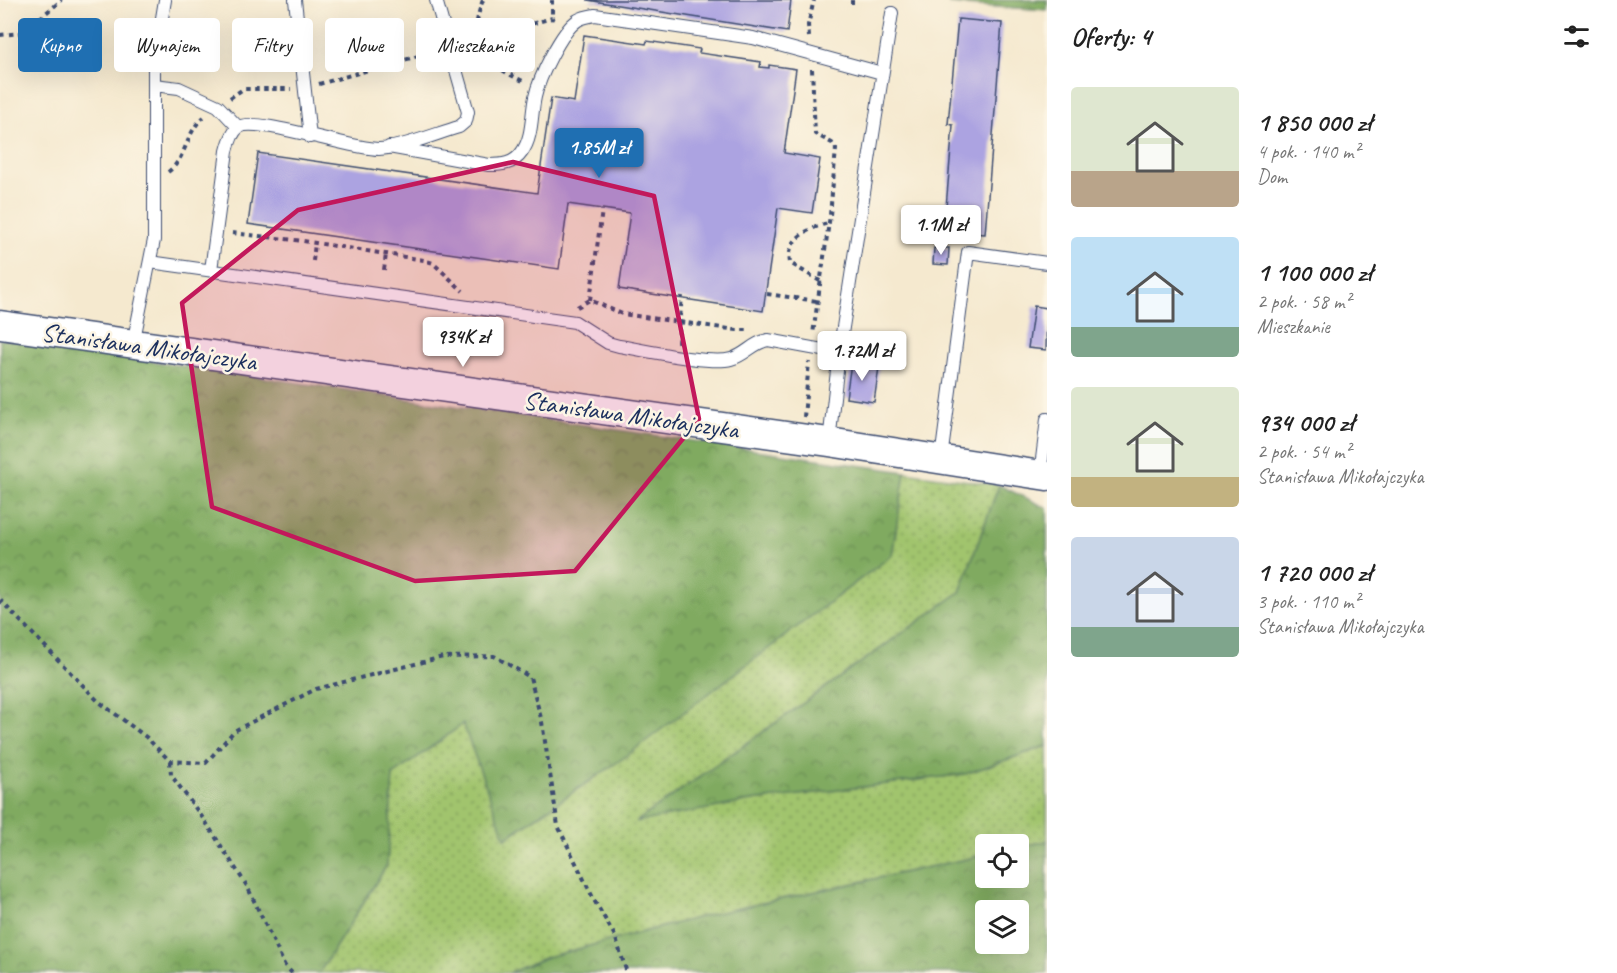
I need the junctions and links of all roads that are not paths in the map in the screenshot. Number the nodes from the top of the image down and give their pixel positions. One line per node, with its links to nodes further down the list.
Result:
1 (165, 0): 6 (lane)
2 (295, 0): 8 (lane)
3 (436, 0): 9 (lane)
4 (892, 13): 5 (lane)
5 (882, 73): 9 (lane); 15 (lane)
6 (154, 85): 7 (lane); 10 (lane)
7 (238, 127): 8 (lane); 12 (lane)
8 (310, 137): 9 (lane)
9 (389, 147)
10 (150, 262): 12 (lane); 14 (lane)
11 (1047, 263): 18 (lane)
12 (211, 270): 15 (lane)
13 (0, 325): 14 (street, Stanisława Mikołajczyka)
14 (133, 344): 17 (street, Stanisława Mikołajczyka)
15 (839, 353): 17 (lane)
16 (1047, 419): 19 (lane)
17 (829, 442): 18 (street, Stanisława Mikołajczyka)
18 (941, 459): 19 (street, Stanisława Mikołajczyka)
19 (1043, 476)

